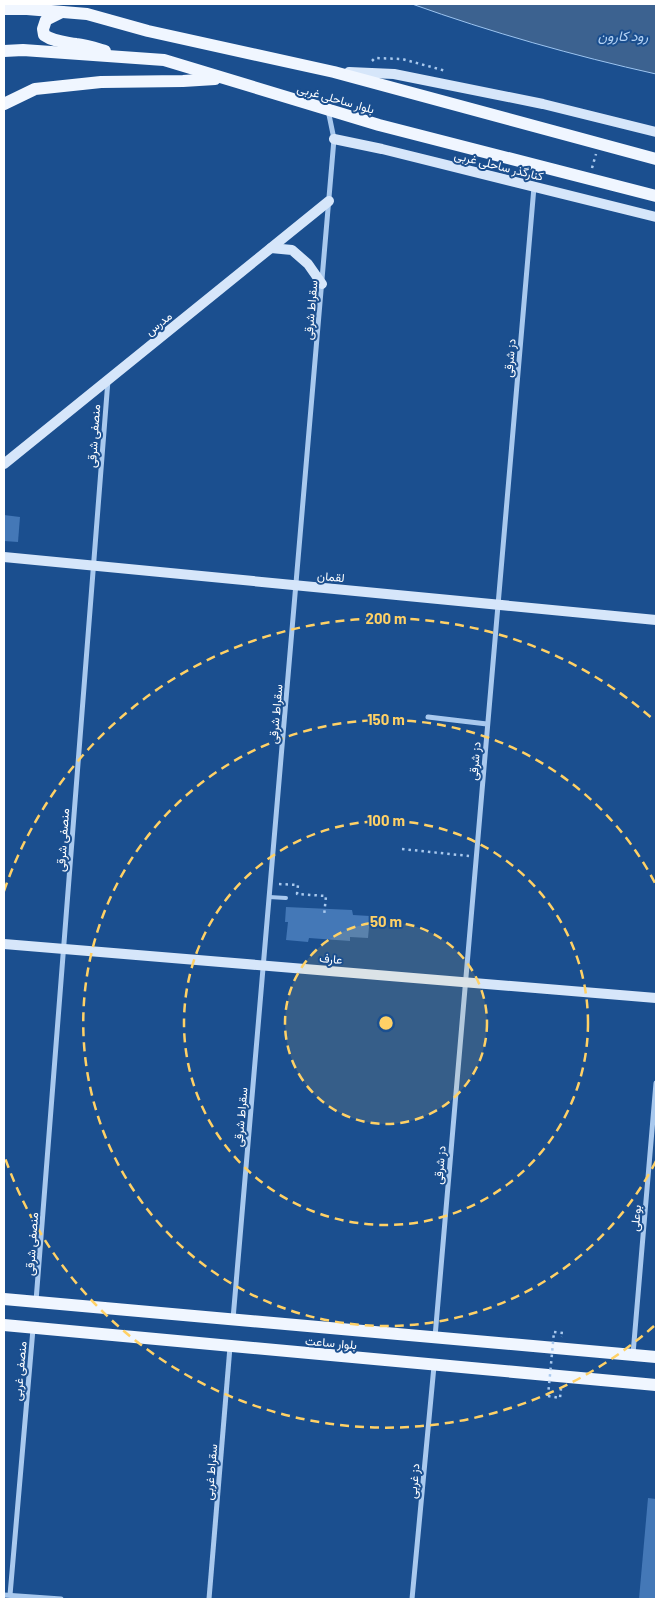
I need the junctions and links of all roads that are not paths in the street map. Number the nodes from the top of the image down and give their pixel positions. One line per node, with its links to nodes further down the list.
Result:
1 (4, 9): 2 (main road, بلوار ساحلی غربی)
2 (65, 11): 4 (main road); 5 (main road, بلوار ساحلی غربی)
3 (4, 51): 4 (main road, بلوار ساحلی غربی)
4 (123, 57): 6 (main road, بلوار ساحلی غربی)
5 (334, 72): 9 (street); 11 (main road, بلوار ساحلی غربی)
6 (222, 78): 7 (main road); 8 (main road, بلوار ساحلی غربی)
7 (4, 104)
8 (328, 110): 10 (street, سقراط شرقی); 13 (main road, بلوار ساحلی غربی)
9 (656, 132)
10 (334, 139): 12 (street, کنارگذر ساحلی غربی); 14 (street, سقراط شرقی)
11 (656, 159)
12 (534, 186): 15 (street, کنارگذر ساحلی غربی); 23 (street, دز شرقی)
13 (656, 196)
14 (329, 201): 16 (street, مدرس); 17 (street, سقراط شرقی)
15 (656, 217)
16 (272, 248): 17 (street); 18 (street, مدرس)
17 (322, 284): 22 (street, سقراط شرقی)
18 (108, 380): 19 (street, مدرس); 21 (street, منصفی شرقی)
19 (4, 464)
20 (4, 557): 21 (street, لقمان)
21 (94, 566): 22 (street, لقمان); 30 (street, منصفی شرقی)
22 (296, 585): 23 (street, لقمان); 27 (street, سقراط شرقی)
23 (497, 604): 24 (street, لقمان); 26 (street, دز شرقی)
24 (656, 620)
25 (428, 717): 26 (street)
26 (487, 724): 32 (street, دز شرقی)
27 (269, 897): 28 (lane); 31 (street, سقراط شرقی)
28 (286, 898)
29 (4, 944): 30 (street, عارف)
30 (64, 949): 31 (street, عارف); 36 (street, منصفی شرقی)
31 (263, 965): 32 (street, عارف); 37 (street, سقراط شرقی)
32 (465, 982): 33 (street, عارف); 40 (street, دز شرقی)
33 (656, 998)
34 (656, 1083): 42 (street, بوعلی)
35 (4, 1299): 36 (main road, بلوار ساعت)
36 (36, 1302): 37 (main road, بلوار ساعت)
37 (233, 1320): 40 (main road, بلوار ساعت)
38 (4, 1325): 39 (main road, بلوار ساعت)
39 (33, 1328): 41 (main road, بلوار ساعت); 47 (street, منصفی غربی)
40 (435, 1337): 42 (main road, بلوار ساعت)
41 (230, 1346): 44 (main road, بلوار ساعت); 50 (street, سقراط غربی)
42 (633, 1355): 43 (main road, بلوار ساعت)
43 (656, 1357)
44 (434, 1365): 45 (main road, بلوار ساعت); 51 (street, دز غربی)
45 (656, 1386)
46 (4, 1595): 47 (street)
47 (10, 1595): 48 (street)
48 (24, 1598): 49 (street)
49 (61, 1599)
50 (210, 1599)
51 (412, 1599)

